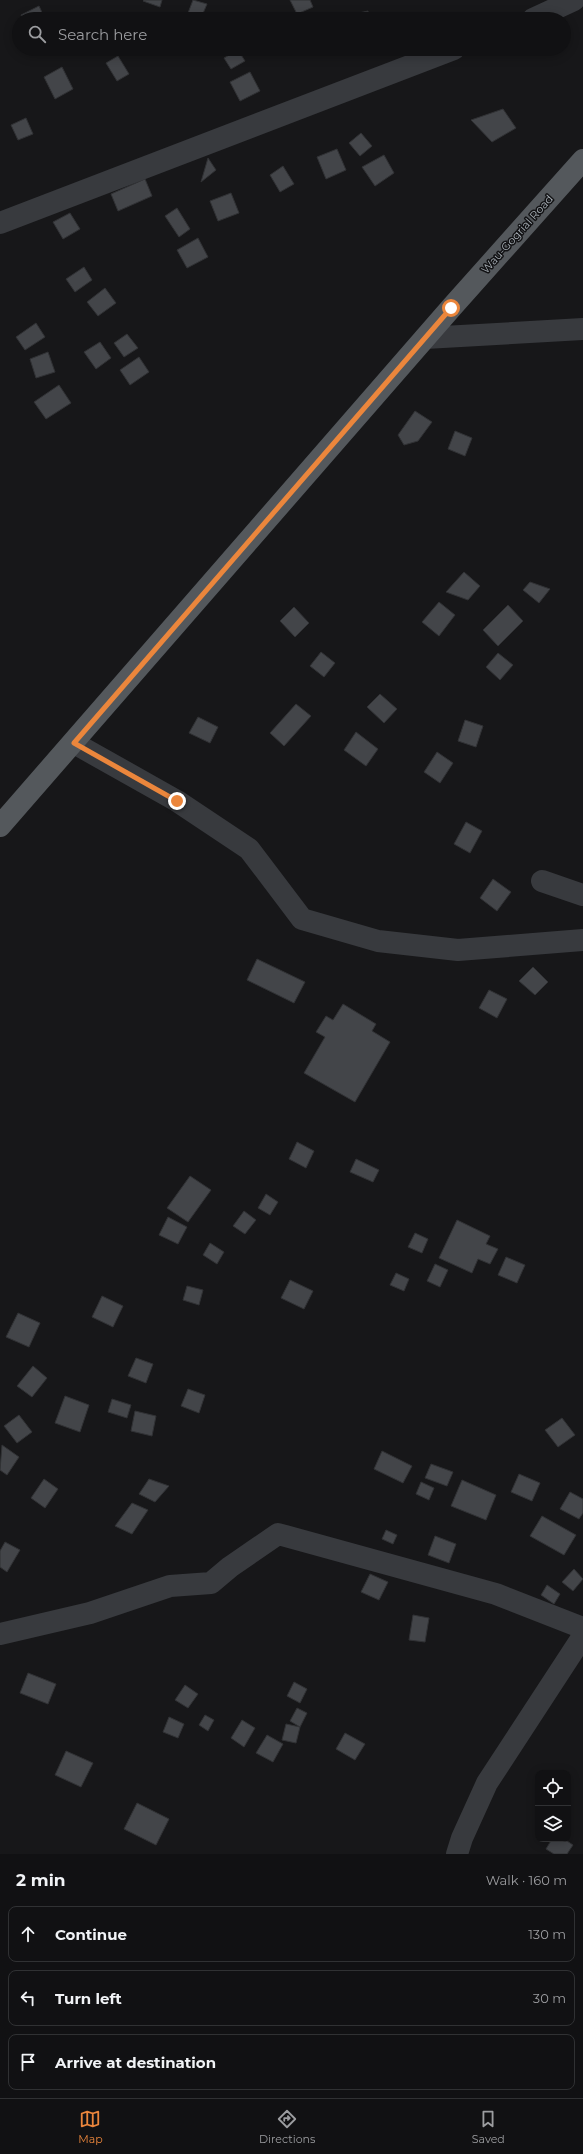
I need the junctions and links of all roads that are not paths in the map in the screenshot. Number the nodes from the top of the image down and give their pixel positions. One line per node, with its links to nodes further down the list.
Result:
1 (574, 0): 2 (street)
2 (547, 12)
3 (436, 56): 5 (street)
4 (583, 160): 7 (main road, Wau-Gogrial Road)
5 (0, 223)
6 (583, 329): 7 (street)
7 (425, 338): 8 (main road, Wau-Gogrial Road)
8 (74, 743): 9 (main road, Wau-Gogrial Road); 12 (street)
9 (0, 826)
10 (542, 881): 11 (street)
11 (583, 895)
12 (583, 940)
13 (583, 1628): 14 (street)
14 (0, 1634)
15 (583, 1636): 16 (street)
16 (457, 1854)

